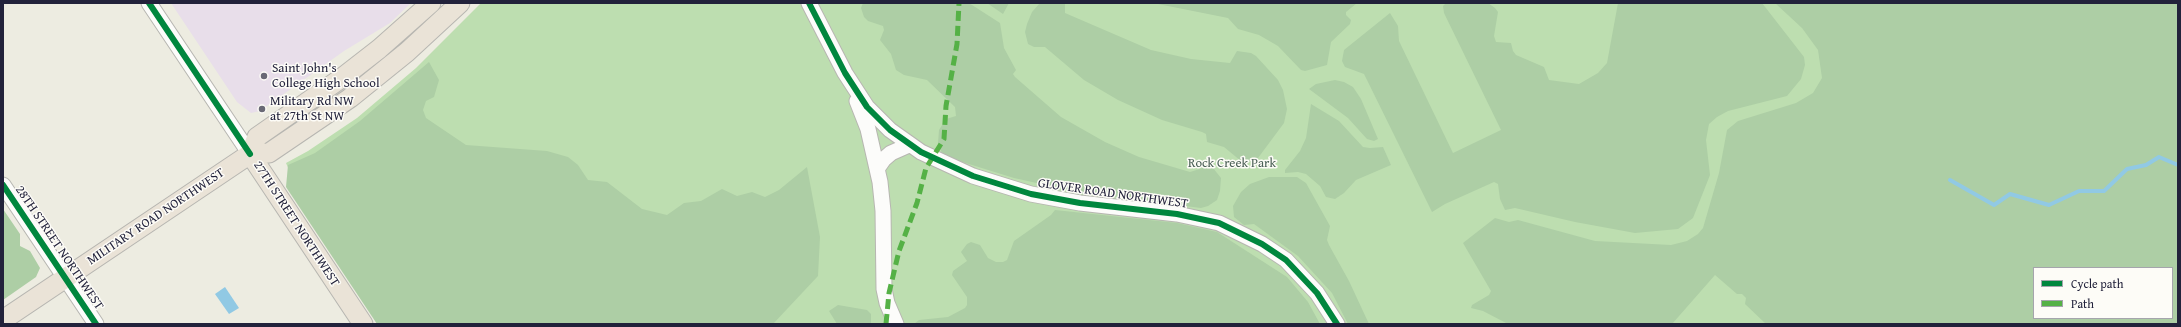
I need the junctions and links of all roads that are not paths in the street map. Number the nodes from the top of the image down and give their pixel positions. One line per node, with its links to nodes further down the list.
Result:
1 (149, 3): 7 (street, 27TH STREET NORTHWEST)
2 (431, 3): 7 (main road, MILITARY ROAD NORTHWEST)
3 (460, 3): 7 (main road, MILITARY ROAD NORTHWEST)
4 (809, 3): 5 (street, GLOVER ROAD NORTHWEST)
5 (850, 83): 6 (street, GLOVER ROAD NORTHWEST); 8 (street)
6 (909, 145): 8 (street); 15 (street, GLOVER ROAD NORTHWEST)
7 (250, 154): 10 (main road, MILITARY ROAD NORTHWEST); 13 (main road, 27TH STREET NORTHWEST)
8 (877, 169): 14 (street)
9 (3, 185): 10 (street, 28TH STREET NORTHWEST)
10 (65, 278): 11 (main road, MILITARY ROAD NORTHWEST); 12 (street, 28TH STREET NORTHWEST)
11 (3, 320)
12 (96, 324)
13 (363, 324)
14 (896, 324)
15 (1337, 324)

